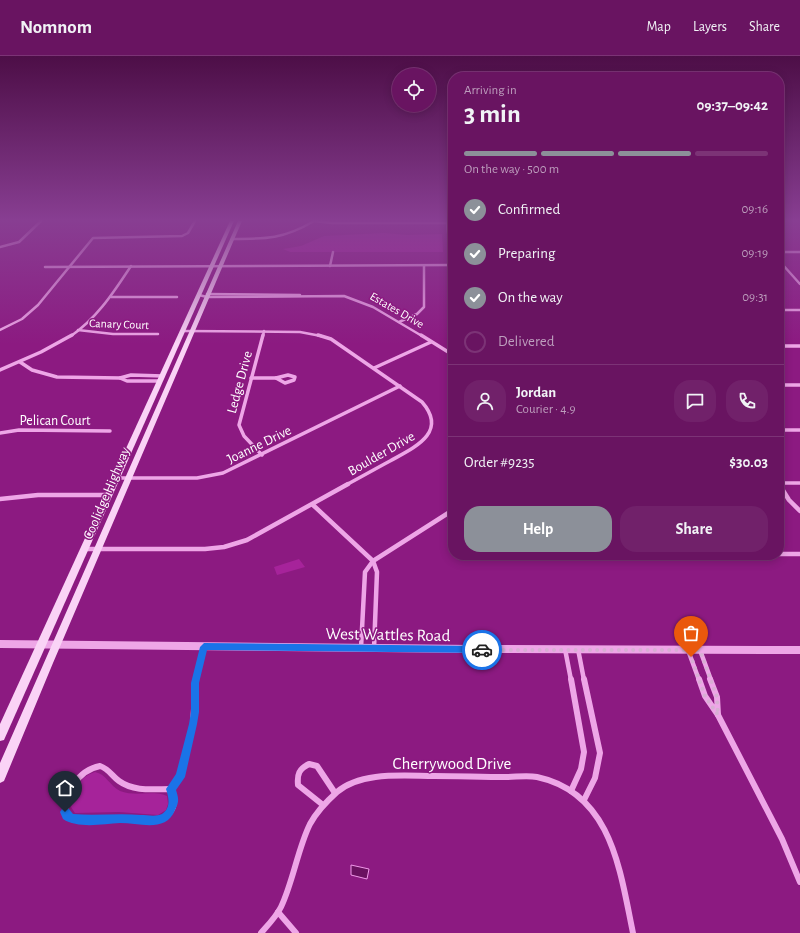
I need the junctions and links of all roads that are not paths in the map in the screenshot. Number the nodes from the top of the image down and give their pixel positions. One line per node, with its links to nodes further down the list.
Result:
1 (72, 262): 7 (street)
2 (217, 262): 9 (main road, Coolidge Highway)
3 (218, 262): 9 (main road, Coolidge Highway)
4 (331, 262): 10 (street)
5 (448, 265): 11 (street)
6 (45, 266): 7 (street)
7 (69, 266): 8 (street); 20 (street)
8 (131, 266): 9 (street); 15 (street)
9 (216, 266): 10 (street); 14 (main road, Coolidge Highway)
10 (330, 266): 11 (street)
11 (424, 266): 19 (street)
12 (784, 267): 13 (street)
13 (800, 284)
14 (205, 295): 19 (street, Estates Drive); 22 (main road, Coolidge Highway); 23 (main road, Coolidge Highway)
15 (111, 297): 16 (street); 21 (street)
16 (177, 297)
17 (784, 310): 18 (street)
18 (800, 310)
19 (399, 322): 26 (street, Estates Drive)
20 (0, 330)
21 (78, 330): 25 (street, Canary Court); 30 (street)
22 (183, 331): 23 (street, Boulder Drive); 34 (main road, Coolidge Highway)
23 (192, 331): 24 (street, Boulder Drive); 46 (main road, Coolidge Highway)
24 (264, 331): 31 (street, Boulder Drive); 35 (street, Ledge Drive)
25 (158, 334)
26 (431, 342): 29 (street, Estates Drive); 31 (street)
27 (784, 346): 28 (street)
28 (800, 346)
29 (448, 352)
30 (20, 362): 32 (street); 33 (street)
31 (374, 368): 39 (street, Boulder Drive)
32 (0, 370)
33 (120, 378): 34 (street); 34 (street)
34 (162, 378): 45 (main road, Coolidge Highway)
35 (251, 378): 36 (street); 44 (street, Ledge Drive)
36 (276, 378): 36 (street)
37 (784, 385): 38 (street)
38 (800, 385)
39 (400, 386): 44 (street, Joanne Drive); 52 (street, Boulder Drive)
40 (784, 430): 41 (street)
41 (800, 430)
42 (110, 431): 43 (street, Pelican Court)
43 (0, 433)
44 (262, 455): 46 (street, Joanne Drive)
45 (117, 478): 46 (street, Joanne Drive); 50 (main road, Coolidge Highway)
46 (128, 478): 56 (main road, Coolidge Highway)
47 (800, 482): 48 (street)
48 (784, 483)
49 (784, 492): 53 (street)
50 (109, 495): 51 (street); 55 (main road, Coolidge Highway)
51 (0, 499)
52 (313, 505): 56 (street, Boulder Drive); 59 (street)
53 (800, 511)
54 (448, 513): 59 (street)
55 (85, 549): 56 (street, Boulder Drive); 61 (main road, Coolidge Highway)
56 (98, 549): 62 (main road, Coolidge Highway)
57 (784, 554): 58 (street)
58 (800, 554)
59 (373, 561): 64 (street); 65 (street)
60 (0, 644): 61 (street, West Wattles Road)
61 (41, 644): 62 (street, West Wattles Road); 72 (main road, Coolidge Highway)
62 (56, 646): 63 (street, West Wattles Road); 73 (main road, Coolidge Highway)
63 (204, 647): 64 (street, West Wattles Road); 74 (street)
64 (361, 649): 65 (street, West Wattles Road)
65 (374, 649): 66 (street, West Wattles Road)
66 (565, 649): 67 (street, West Wattles Road); 75 (street)
67 (578, 649): 68 (street, West Wattles Road); 77 (street)
68 (688, 649): 69 (street, West Wattles Road); 71 (street)
69 (700, 650): 70 (street, West Wattles Road); 71 (street)
70 (800, 650)
71 (718, 715): 79 (street)
72 (0, 736)
73 (0, 777)
74 (171, 789): 74 (street)
75 (571, 791): 76 (street, Cherrywood Drive); 77 (street, Cherrywood Drive)
76 (335, 793): 78 (street, Cherrywood Drive); 78 (street)
77 (584, 800): 83 (street, Cherrywood Drive)
78 (323, 804): 80 (street, Cherrywood Drive)
79 (800, 882)
80 (278, 912): 81 (street, Cherrywood Drive); 82 (street)
81 (261, 933)
82 (296, 933)
83 (633, 933)

